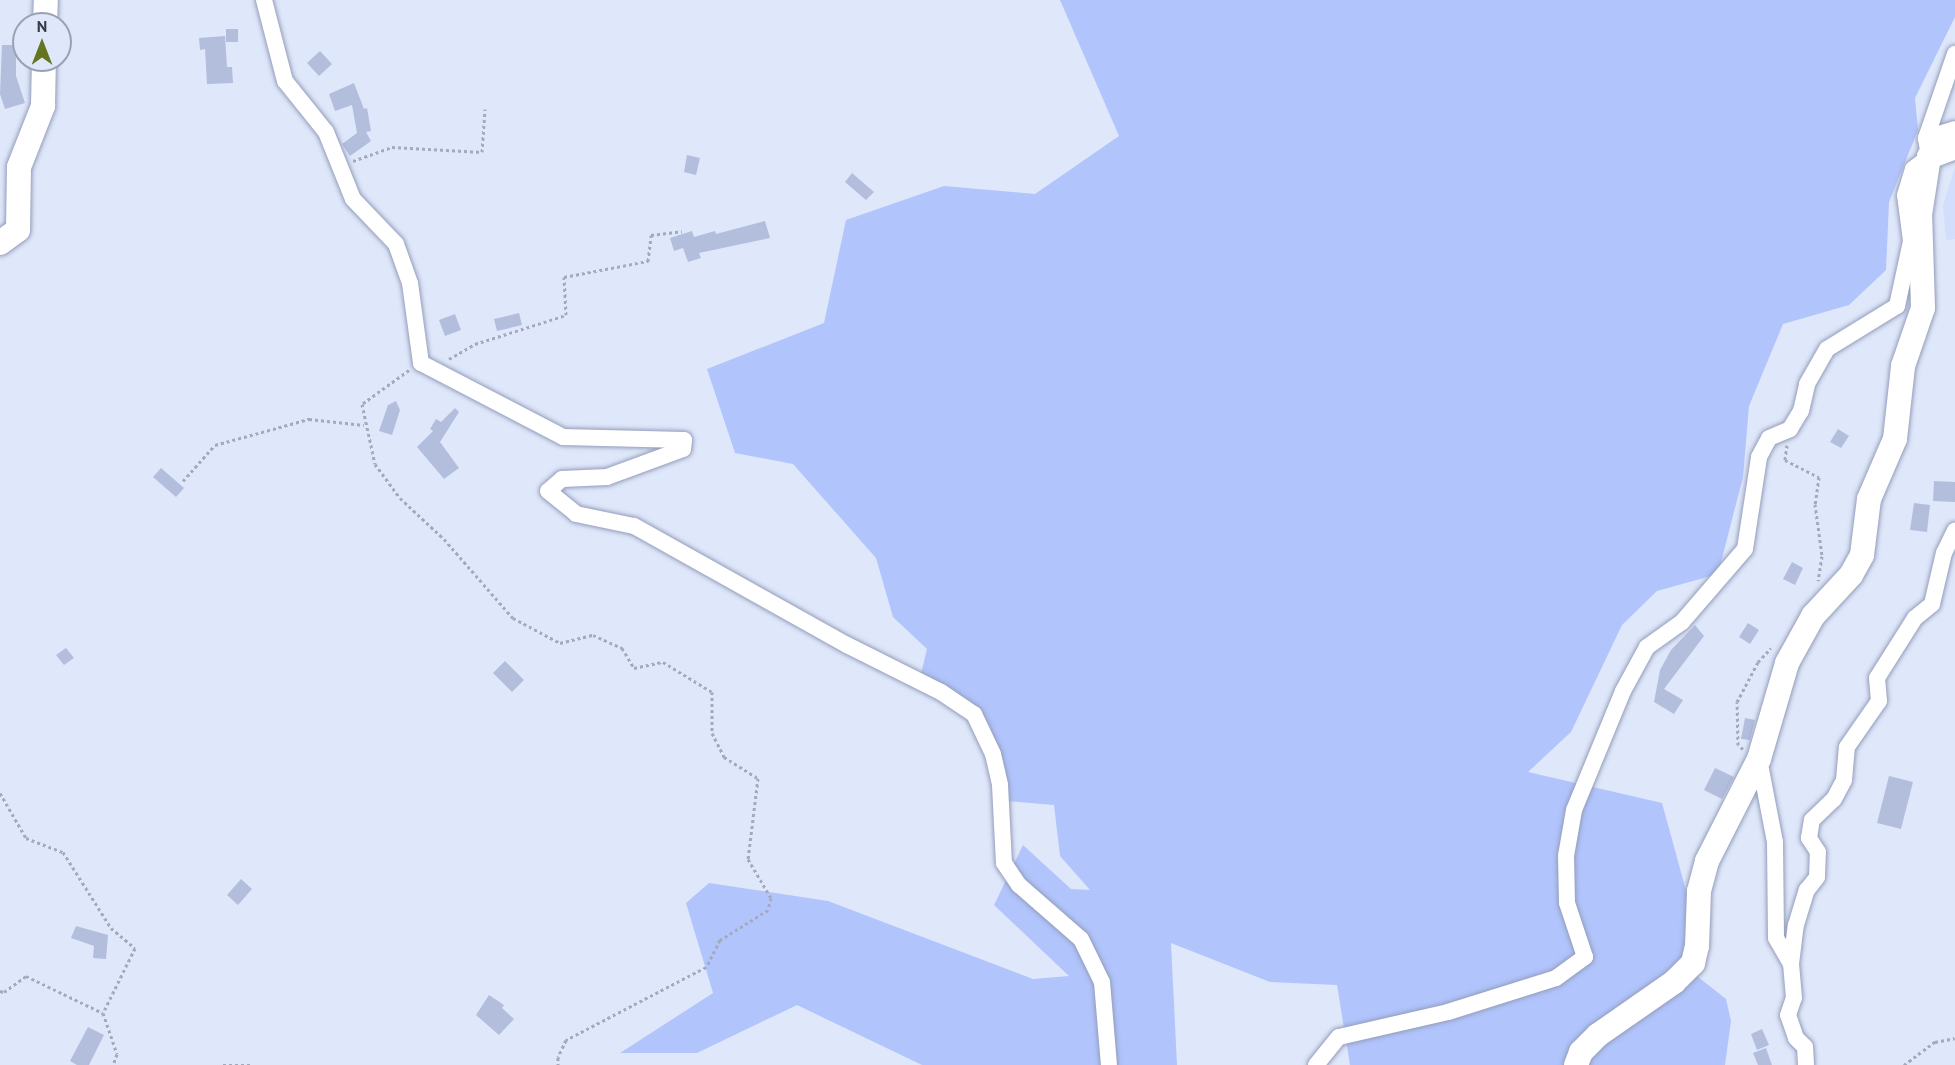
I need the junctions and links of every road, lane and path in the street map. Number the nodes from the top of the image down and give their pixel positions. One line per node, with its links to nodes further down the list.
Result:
1 (264, 0): 8 (street)
2 (1955, 54): 7 (street)
3 (44, 72): 10 (main road)
4 (485, 109): 8 (path)
5 (1955, 129): 7 (street)
6 (1955, 147): 7 (main road)
7 (1927, 148): 14 (street); 19 (main road)
8 (344, 171): 11 (street)
9 (682, 231): 12 (path)
10 (0, 243)
11 (421, 363): 12 (street); 13 (path)
12 (446, 380): 29 (street)
13 (364, 425): 15 (path); 28 (path)
14 (1790, 429): 17 (path); 30 (street)
15 (183, 481)
16 (1955, 530): 21 (street)
17 (1817, 586)
18 (1774, 646): 19 (path)
19 (1761, 752): 21 (street); 31 (main road)
20 (0, 793): 23 (path)
21 (1791, 964): 32 (street)
22 (0, 991): 23 (path)
23 (103, 1013): 25 (path)
24 (1955, 1038): 33 (path)
25 (113, 1065)
26 (223, 1065): 27 (path)
27 (252, 1065)
28 (558, 1065)
29 (1109, 1065)
30 (1316, 1065)
31 (1576, 1065)
32 (1806, 1065)
33 (1904, 1065)

